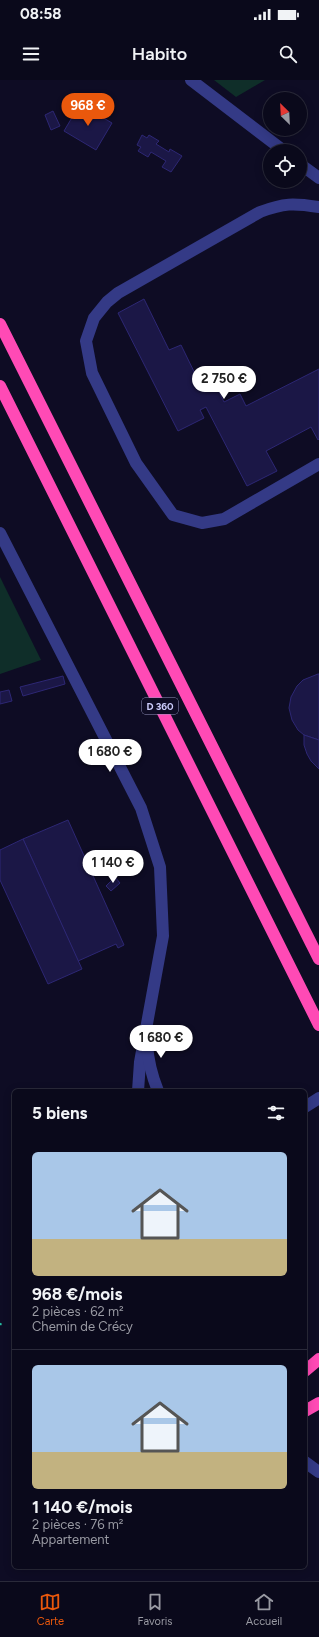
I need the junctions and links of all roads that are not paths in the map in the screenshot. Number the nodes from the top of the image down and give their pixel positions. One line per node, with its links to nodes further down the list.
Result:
1 (191, 80): 2 (street)
2 (275, 144)
3 (307, 169): 4 (street)
4 (319, 178)
5 (319, 207): 8 (street)
6 (0, 324): 10 (highway, D 360)
7 (0, 386): 11 (highway, D 360)
8 (319, 464)
9 (0, 533): 12 (street)
10 (318, 956)
11 (319, 1025)
12 (146, 1031): 13 (street); 14 (street)
13 (138, 1089)
14 (157, 1089)
15 (319, 1359): 16 (highway)
16 (307, 1369)
17 (319, 1402): 18 (highway)
18 (307, 1410)
19 (307, 1463): 20 (street)
20 (319, 1472)

